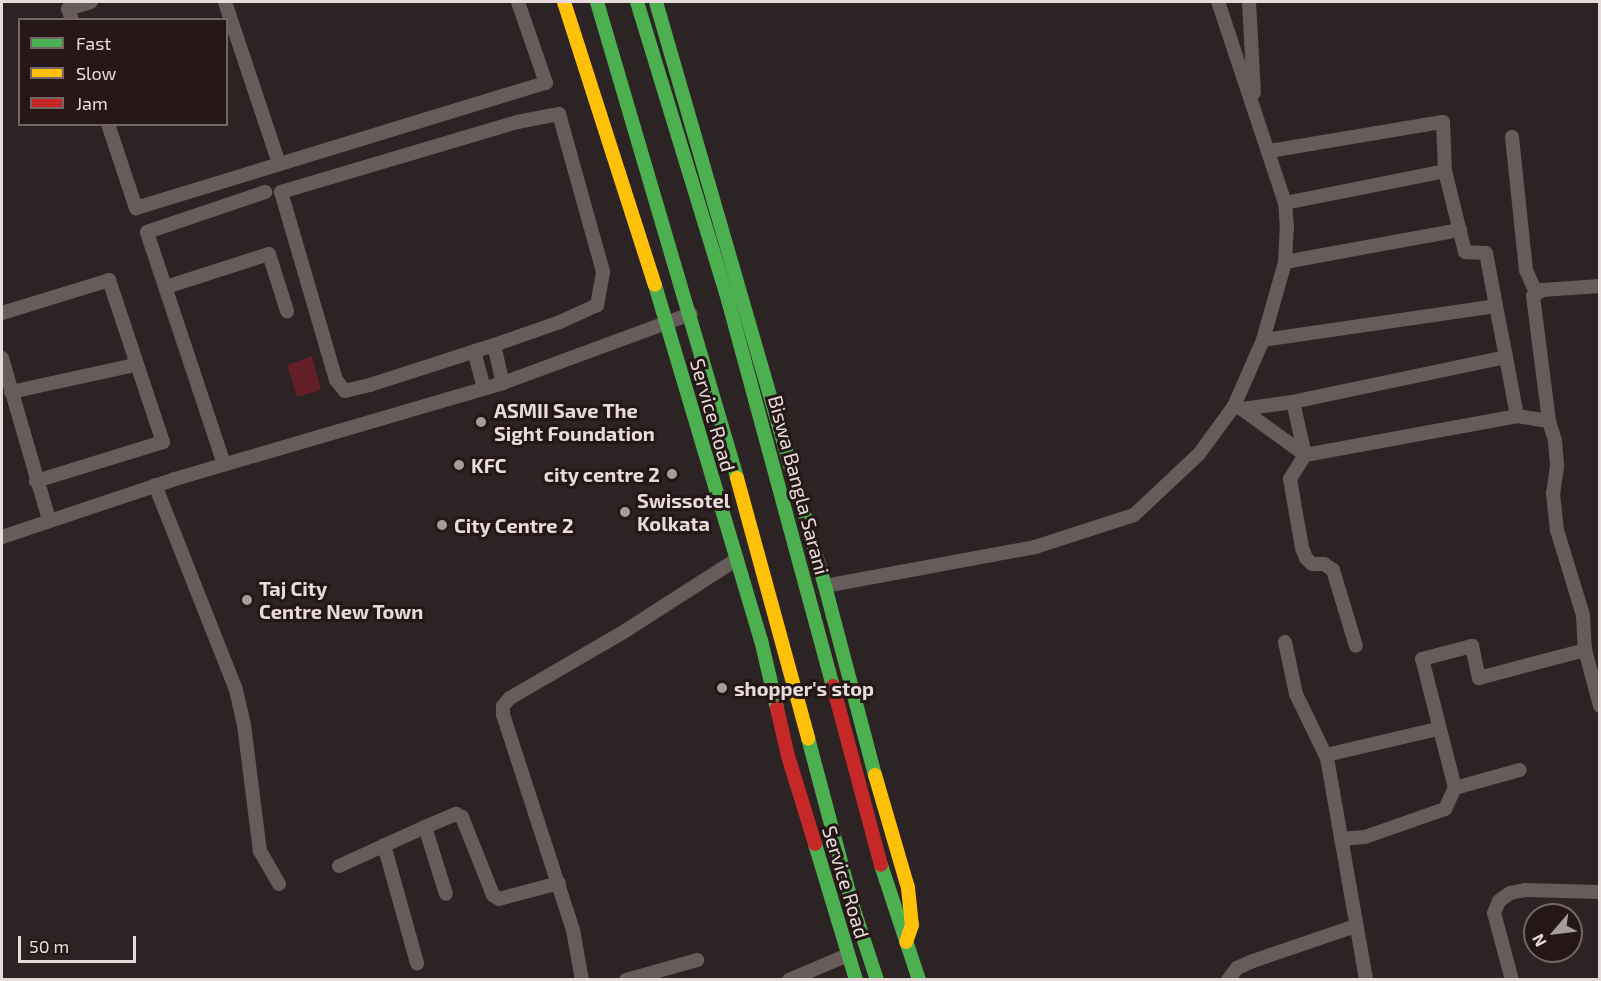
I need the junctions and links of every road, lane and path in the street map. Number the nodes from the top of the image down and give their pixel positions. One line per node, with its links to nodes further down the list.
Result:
1 (91, 2): 10 (street)
2 (225, 2): 15 (street)
3 (518, 2): 15 (street)
4 (564, 2): 28 (main road, Service Road)
5 (597, 2): 27 (main road)
6 (637, 2): 67 (main road, Biswa Bangla Sarani)
7 (656, 2): 49 (main road)
8 (1218, 2): 11 (street)
9 (1249, 2): 11 (street)
10 (71, 18)
11 (1255, 110): 14 (street)
12 (109, 126): 15 (street)
13 (1512, 137): 23 (street)
14 (1269, 151): 16 (street); 18 (street)
15 (279, 163)
16 (1445, 171): 18 (street); 19 (street)
17 (265, 192): 22 (street)
18 (1285, 203): 20 (street)
19 (1460, 230): 20 (street); 24 (street)
20 (1285, 262): 29 (street)
21 (1599, 286): 23 (street)
22 (166, 287): 25 (street); 43 (street)
23 (1536, 292): 41 (street)
24 (1496, 306): 29 (street); 32 (street)
25 (287, 311)
26 (2, 313): 34 (street)
27 (691, 314): 28 (street); 75 (main road)
28 (666, 323): 35 (street); 48 (main road, Service Road)
29 (1263, 340): 39 (street)
30 (494, 345): 31 (street); 31 (street); 35 (street)
31 (474, 351): 36 (street)
32 (1506, 357): 38 (street); 40 (street)
33 (2, 358): 37 (street)
34 (135, 365): 37 (street); 44 (street)
35 (504, 383): 36 (street)
36 (484, 388): 43 (street)
37 (11, 393): 44 (street)
38 (1293, 402): 39 (street); 42 (street)
39 (1238, 407): 42 (street); 49 (street)
40 (1517, 416): 41 (street); 42 (street)
41 (1550, 421): 52 (street)
42 (1305, 455): 51 (street)
43 (224, 464): 45 (street)
44 (36, 481): 46 (street)
45 (155, 485): 46 (street); 63 (street)
46 (49, 520): 47 (street)
47 (2, 537)
48 (737, 560): 62 (street); 68 (main road, Service Road)
49 (825, 586): 67 (main road)
50 (1285, 642): 55 (street)
51 (1356, 646)
52 (1585, 650): 53 (street); 54 (street)
53 (1599, 706)
54 (1438, 729): 55 (street); 57 (street)
55 (1326, 755): 59 (street)
56 (1520, 770): 57 (street)
57 (1455, 788): 59 (street)
58 (425, 827): 60 (street); 62 (street); 65 (street)
59 (1341, 839): 66 (street)
60 (384, 845): 61 (street); 70 (street)
61 (339, 866)
62 (559, 883): 71 (street)
63 (279, 884)
64 (1599, 892): 79 (street)
65 (446, 894)
66 (1356, 926): 77 (street); 78 (street)
67 (906, 942): 76 (main road, Biswa Bangla Sarani)
68 (848, 955): 73 (street); 74 (main road, Service Road)
69 (697, 960): 72 (street)
70 (417, 963)
71 (582, 980)
72 (626, 980)
73 (789, 980)
74 (856, 980)
75 (877, 980)
76 (919, 980)
77 (1228, 980)
78 (1366, 980)
79 (1512, 980)

